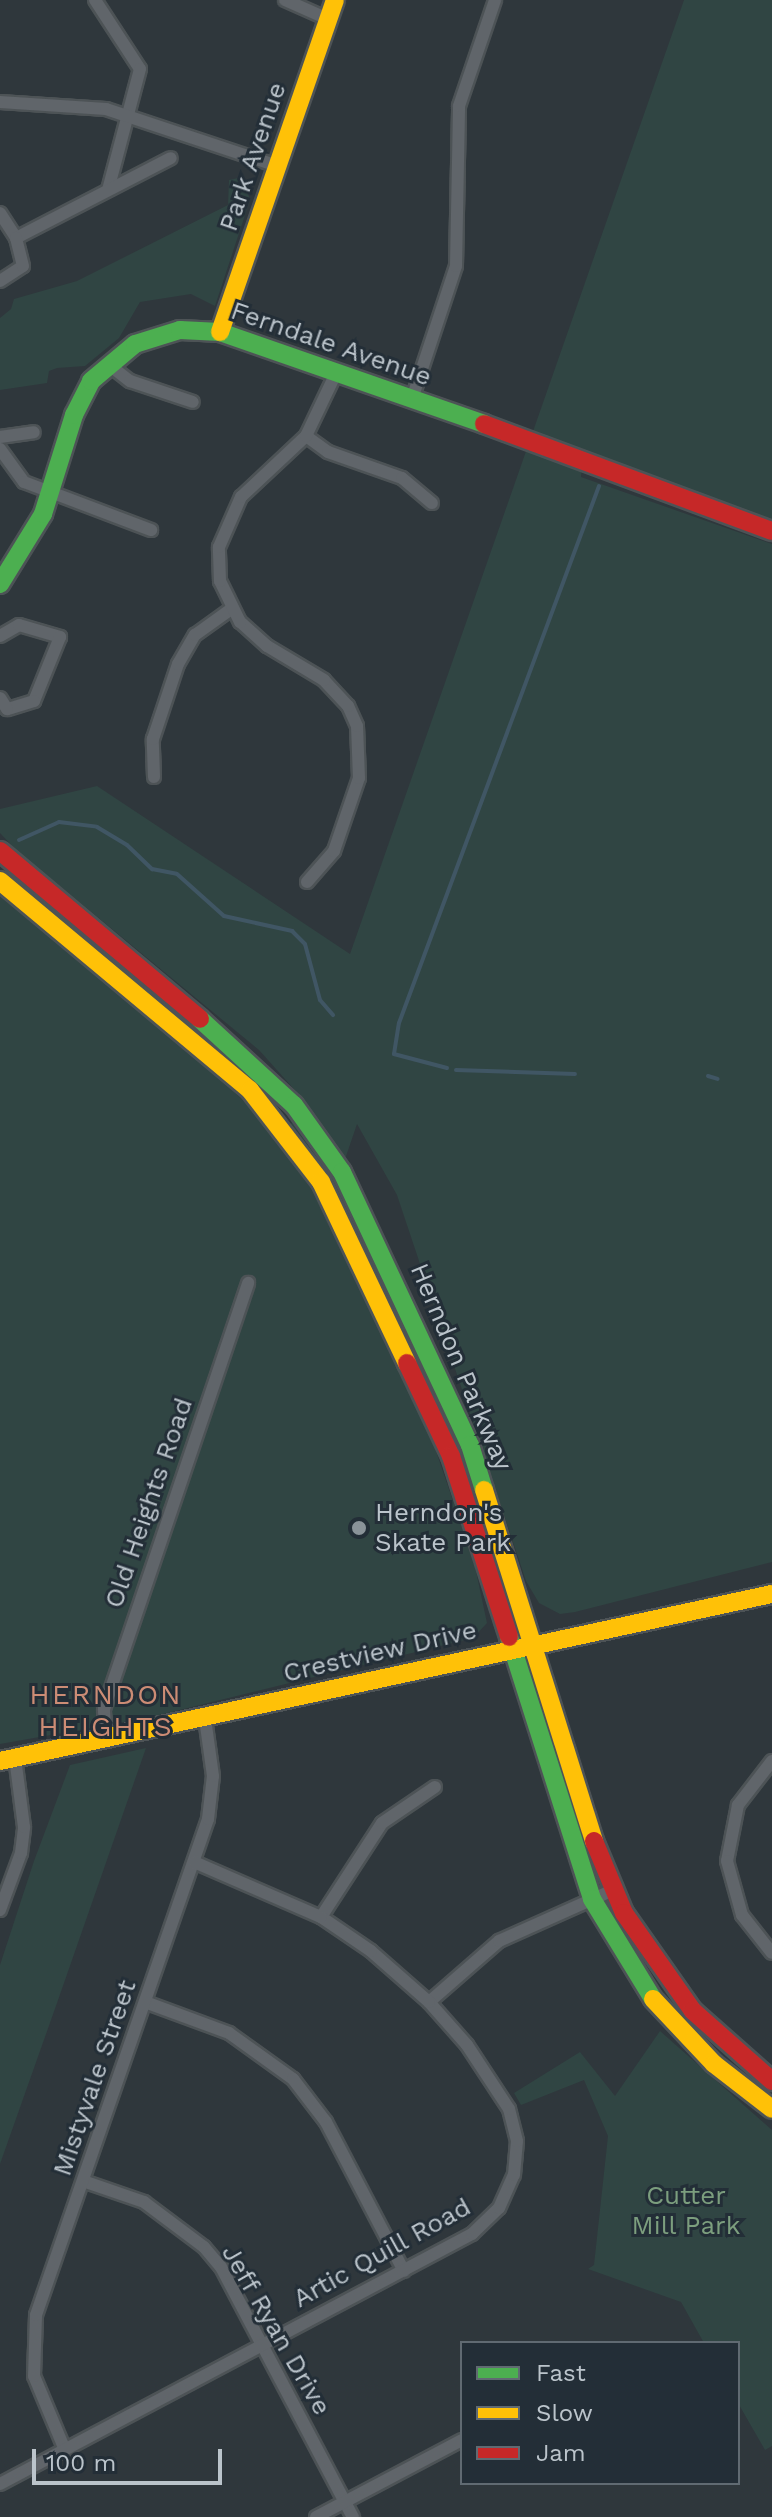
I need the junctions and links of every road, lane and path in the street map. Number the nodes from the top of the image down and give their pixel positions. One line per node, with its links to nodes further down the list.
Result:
1 (95, 0): 7 (street)
2 (285, 0): 5 (street)
3 (335, 0): 5 (main road, Park Avenue)
4 (495, 0): 17 (street)
5 (328, 19): 9 (main road, Park Avenue)
6 (0, 102): 7 (street)
7 (128, 116): 9 (street); 10 (street)
8 (171, 158): 10 (street)
9 (277, 166): 14 (main road, Park Avenue)
10 (108, 190): 12 (street)
11 (0, 213): 12 (street)
12 (16, 238): 13 (street)
13 (0, 281)
14 (220, 332): 15 (main road, Ferndale Avenue); 16 (main road, Ferndale Avenue)
15 (108, 364): 18 (street); 23 (main road, Ferndale Avenue)
16 (336, 373): 17 (main road, Ferndale Avenue); 20 (street)
17 (412, 399): 26 (main road, Ferndale Avenue)
18 (193, 402)
19 (34, 432): 21 (street)
20 (306, 436): 24 (street); 28 (street)
21 (0, 437)
22 (0, 449): 23 (street)
23 (50, 494): 25 (street); 27 (main road, Ferndale Avenue)
24 (432, 503)
25 (151, 530)
26 (772, 531)
27 (0, 584)
28 (231, 609): 31 (street); 34 (street)
29 (0, 636): 30 (street)
30 (0, 698)
31 (154, 777)
32 (0, 851): 37 (main road, Herndon Parkway)
33 (0, 881): 38 (main road, Herndon Parkway)
34 (307, 882)
35 (248, 1283): 40 (street, Old Heights Road)
36 (772, 1594): 37 (main road, Crestview Drive)
37 (533, 1645): 38 (main road, Crestview Drive); 45 (main road, Herndon Parkway)
38 (512, 1649): 39 (main road, Crestview Drive); 46 (main road, Herndon Parkway)
39 (205, 1718): 40 (main road, Crestview Drive); 44 (street, Mistyvale Street)
40 (106, 1740): 41 (main road, Crestview Drive)
41 (8, 1759): 47 (street)
42 (772, 1761): 49 (street)
43 (435, 1787): 48 (street)
44 (194, 1862): 48 (street, Artic Quill Road); 50 (street, Mistyvale Street)
45 (613, 1890): 46 (street); 52 (main road, Herndon Parkway)
46 (592, 1899): 51 (street); 53 (main road, Herndon Parkway)
47 (1, 1904)
48 (321, 1917): 51 (street, Artic Quill Road)
49 (772, 1953)
50 (145, 2002): 54 (street, Mistyvale Street); 55 (street)
51 (429, 2002): 55 (street, Artic Quill Road)
52 (772, 2081)
53 (772, 2109)
54 (83, 2181): 56 (street, Jeff Ryan Drive); 58 (street, Mistyvale Street)
55 (404, 2271): 56 (street, Artic Quill Road)
56 (263, 2345): 58 (street, Artic Quill Road); 60 (street, Jeff Ryan Drive)
57 (460, 2441): 60 (street)
58 (65, 2450): 59 (street, Artic Quill Road)
59 (0, 2484)
60 (345, 2502): 61 (street); 62 (street, Jeff Ryan Drive)
61 (316, 2517)
62 (353, 2517)

